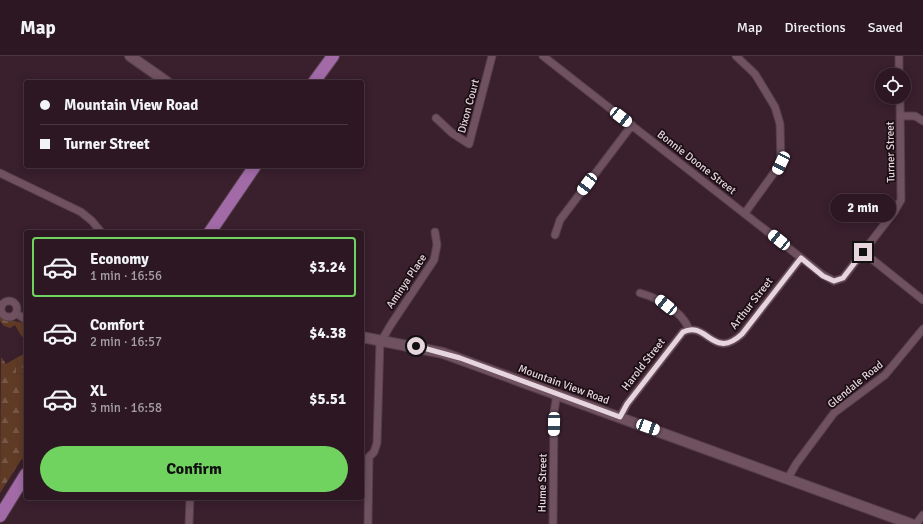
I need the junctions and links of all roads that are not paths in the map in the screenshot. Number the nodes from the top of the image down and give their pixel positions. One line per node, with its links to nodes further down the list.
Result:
1 (130, 56): 8 (street)
2 (332, 56): 9 (main road)
3 (492, 56): 12 (street, Dixon Court)
4 (543, 56): 14 (street, Bonnie Doone Street)
5 (736, 56): 17 (street)
6 (898, 56): 7 (street)
7 (899, 68)
8 (164, 80)
9 (315, 80)
10 (900, 104): 11 (street, Turner Street)
11 (901, 116): 13 (street); 22 (street, Turner Street)
12 (436, 118)
13 (923, 121)
14 (632, 125): 17 (street, Bonnie Doone Street); 21 (street)
15 (254, 168): 19 (main road)
16 (0, 173): 18 (street)
17 (745, 213): 23 (street, Bonnie Doone Street)
18 (99, 230)
19 (211, 230)
20 (435, 232): 32 (street, Aminya Place)
21 (555, 235)
22 (863, 252): 24 (street, Turner Street); 26 (street)
23 (801, 258): 24 (street, Bonnie Doone Street); 29 (street, Arthur Street)
24 (839, 280)
25 (640, 293): 29 (street)
26 (923, 300)
27 (16, 313): 28 (street)
28 (24, 319)
29 (689, 329): 34 (street, Harold Street)
30 (923, 329): 37 (street, Glendale Road)
31 (364, 337): 32 (street, Mountain View Road)
32 (381, 340): 33 (street, Mountain View Road); 35 (street)
33 (557, 394): 34 (street, Mountain View Road); 43 (street, Hume Street)
34 (620, 417): 37 (street, Mountain View Road)
35 (366, 456): 42 (street)
36 (24, 477): 40 (main road)
37 (788, 478): 44 (street, Mountain View Road)
38 (190, 500): 41 (street)
39 (923, 515): 45 (street)
40 (0, 516)
41 (189, 524)
42 (368, 524)
43 (553, 524)
44 (911, 524)
45 (916, 524)

